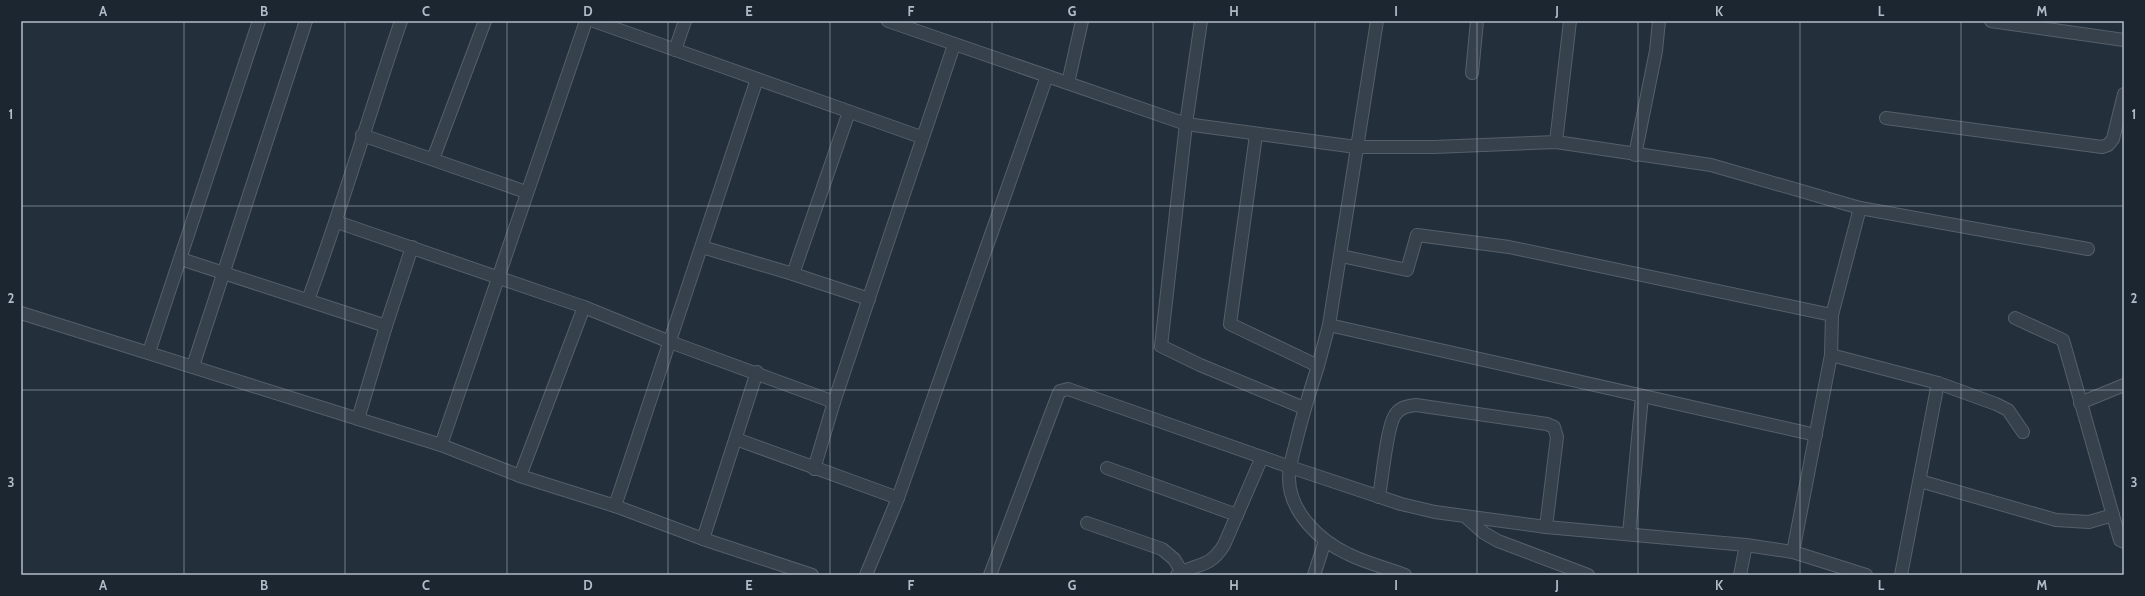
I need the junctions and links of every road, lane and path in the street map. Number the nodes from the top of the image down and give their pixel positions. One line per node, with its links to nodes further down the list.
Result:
1 (259, 21): 41 (street)
2 (306, 21): 42 (street)
3 (401, 21): 27 (street)
4 (485, 21): 33 (street)
5 (586, 21): 34 (street)
6 (594, 21): 18 (street)
7 (685, 21): 18 (street)
8 (888, 21): 17 (street)
9 (1082, 21): 22 (street)
10 (1201, 21): 26 (street)
11 (1377, 21): 31 (street)
12 (1477, 21): 19 (street)
13 (1570, 21): 30 (street)
14 (1659, 21): 32 (street)
15 (1991, 21): 16 (street)
16 (2124, 40)
17 (954, 45): 20 (street); 29 (street)
18 (675, 50): 21 (street)
19 (1472, 72)
20 (1047, 76): 22 (street); 77 (street)
21 (757, 79): 24 (street); 38 (street)
22 (1068, 83): 26 (street)
23 (2124, 94): 25 (street)
24 (849, 112): 29 (street); 43 (street)
25 (1886, 118)
26 (1186, 124): 28 (street); 64 (street)
27 (362, 135): 33 (street); 36 (street)
28 (1256, 135): 31 (street); 57 (street)
29 (921, 137): 46 (street)
30 (1556, 142): 31 (street); 32 (street)
31 (1356, 148): 40 (street)
32 (1635, 155): 35 (street)
33 (433, 159): 34 (street)
34 (526, 192): 44 (street)
35 (1860, 208): 39 (street); 49 (street)
36 (336, 222): 37 (street); 45 (street)
37 (412, 247): 44 (street); 52 (street)
38 (702, 247): 43 (street); 53 (street)
39 (2088, 249)
40 (1341, 256): 49 (street); 51 (street)
41 (181, 259): 42 (street); 54 (street)
42 (223, 274): 45 (street); 56 (street)
43 (793, 274): 46 (street)
44 (497, 279): 47 (street); 69 (street)
45 (308, 300): 52 (street)
46 (868, 300): 62 (street)
47 (584, 307): 53 (street); 74 (street)
48 (21, 312): 54 (street)
49 (1832, 315): 55 (street)
50 (2015, 318): 63 (street)
51 (1329, 325): 57 (street); 61 (street)
52 (386, 326): 65 (street)
53 (670, 342): 58 (street); 78 (street)
54 (149, 352): 56 (street)
55 (1831, 355): 59 (street); 67 (street)
56 (193, 366): 65 (street)
57 (1318, 366): 64 (street)
58 (757, 372): 62 (street); 68 (street)
59 (1938, 383): 66 (street); 75 (street)
60 (2124, 385): 63 (street)
61 (1642, 396): 67 (street); 84 (street)
62 (834, 402): 72 (street)
63 (2080, 403): 80 (street)
64 (1304, 408): 71 (street)
65 (358, 419): 69 (street)
66 (2023, 432)
67 (1816, 435): 89 (street)
68 (736, 439): 72 (street); 85 (street)
69 (441, 445): 74 (street)
70 (1262, 457): 71 (street); 79 (street); 93 (street)
71 (1290, 467): 76 (street); 86 (street)
72 (814, 468): 77 (street)
73 (1107, 468): 79 (street)
74 (520, 476): 78 (street)
75 (1920, 481): 80 (street); 99 (street)
76 (1379, 497): 81 (street); 83 (street)
77 (898, 498): 92 (street)
78 (615, 506): 85 (street)
79 (1237, 515): 90 (street)
80 (2113, 515): 87 (street)
81 (1467, 518): 83 (street); 96 (street)
82 (1087, 523): 90 (street)
83 (1546, 527): 84 (street)
84 (1629, 534): 88 (street)
85 (703, 539): 91 (street)
86 (1325, 541): 94 (street); 95 (street)
87 (2124, 542)
88 (1746, 545): 89 (street); 97 (street)
89 (1793, 552): 98 (street)
90 (1179, 573)
91 (812, 575)
92 (866, 575)
93 (990, 575)
94 (1314, 575)
95 (1406, 575)
96 (1588, 575)
97 (1740, 575)
98 (1866, 575)
99 (1901, 575)

